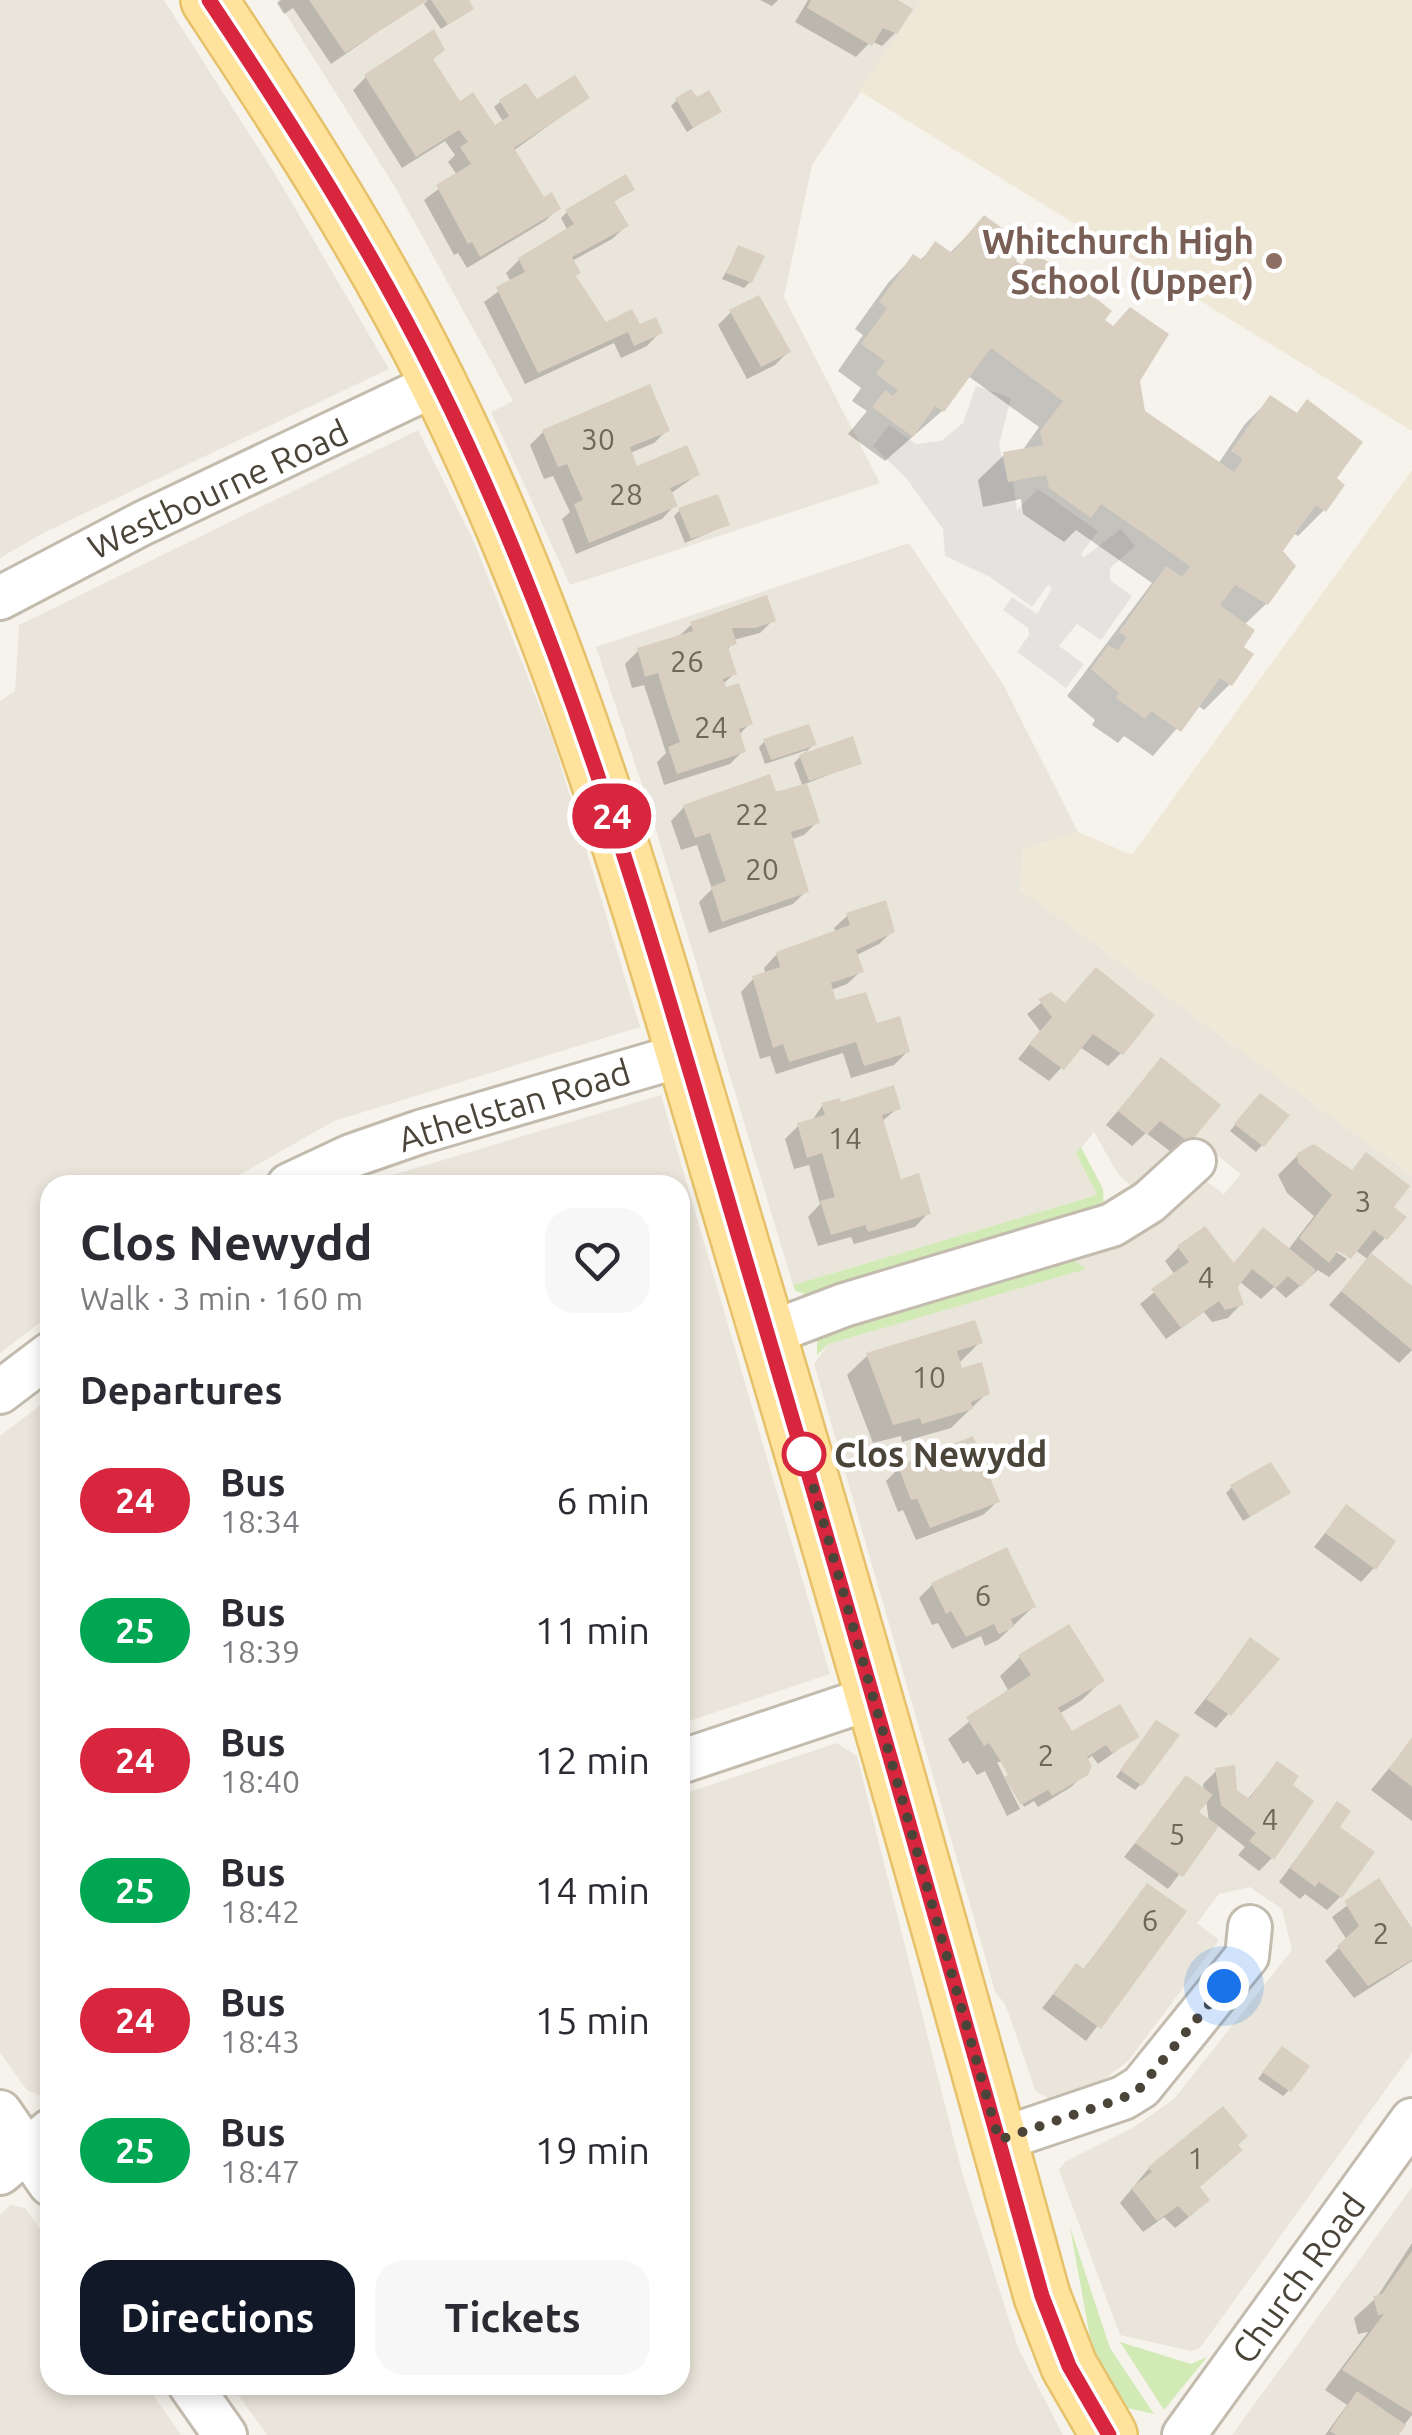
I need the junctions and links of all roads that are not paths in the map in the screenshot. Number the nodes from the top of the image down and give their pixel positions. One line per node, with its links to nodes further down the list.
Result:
1 (209, 0): 2 (main road)
2 (438, 383): 3 (street, Westbourne Road); 4 (main road)
3 (0, 598)
4 (686, 1054): 6 (street, Athelstan Road); 7 (main road)
5 (1194, 1161): 7 (street)
6 (310, 1175)
7 (768, 1334): 10 (main road)
8 (40, 1362): 9 (street)
9 (0, 1392)
10 (874, 1698): 11 (street); 15 (main road)
11 (690, 1759)
12 (1250, 1927): 15 (street)
13 (0, 2112): 16 (street)
14 (1412, 2120): 20 (street, Church Road)
15 (999, 2140): 19 (main road)
16 (32, 2160)
17 (197, 2395): 18 (street)
18 (225, 2435)
19 (1109, 2435)
20 (1184, 2435)

